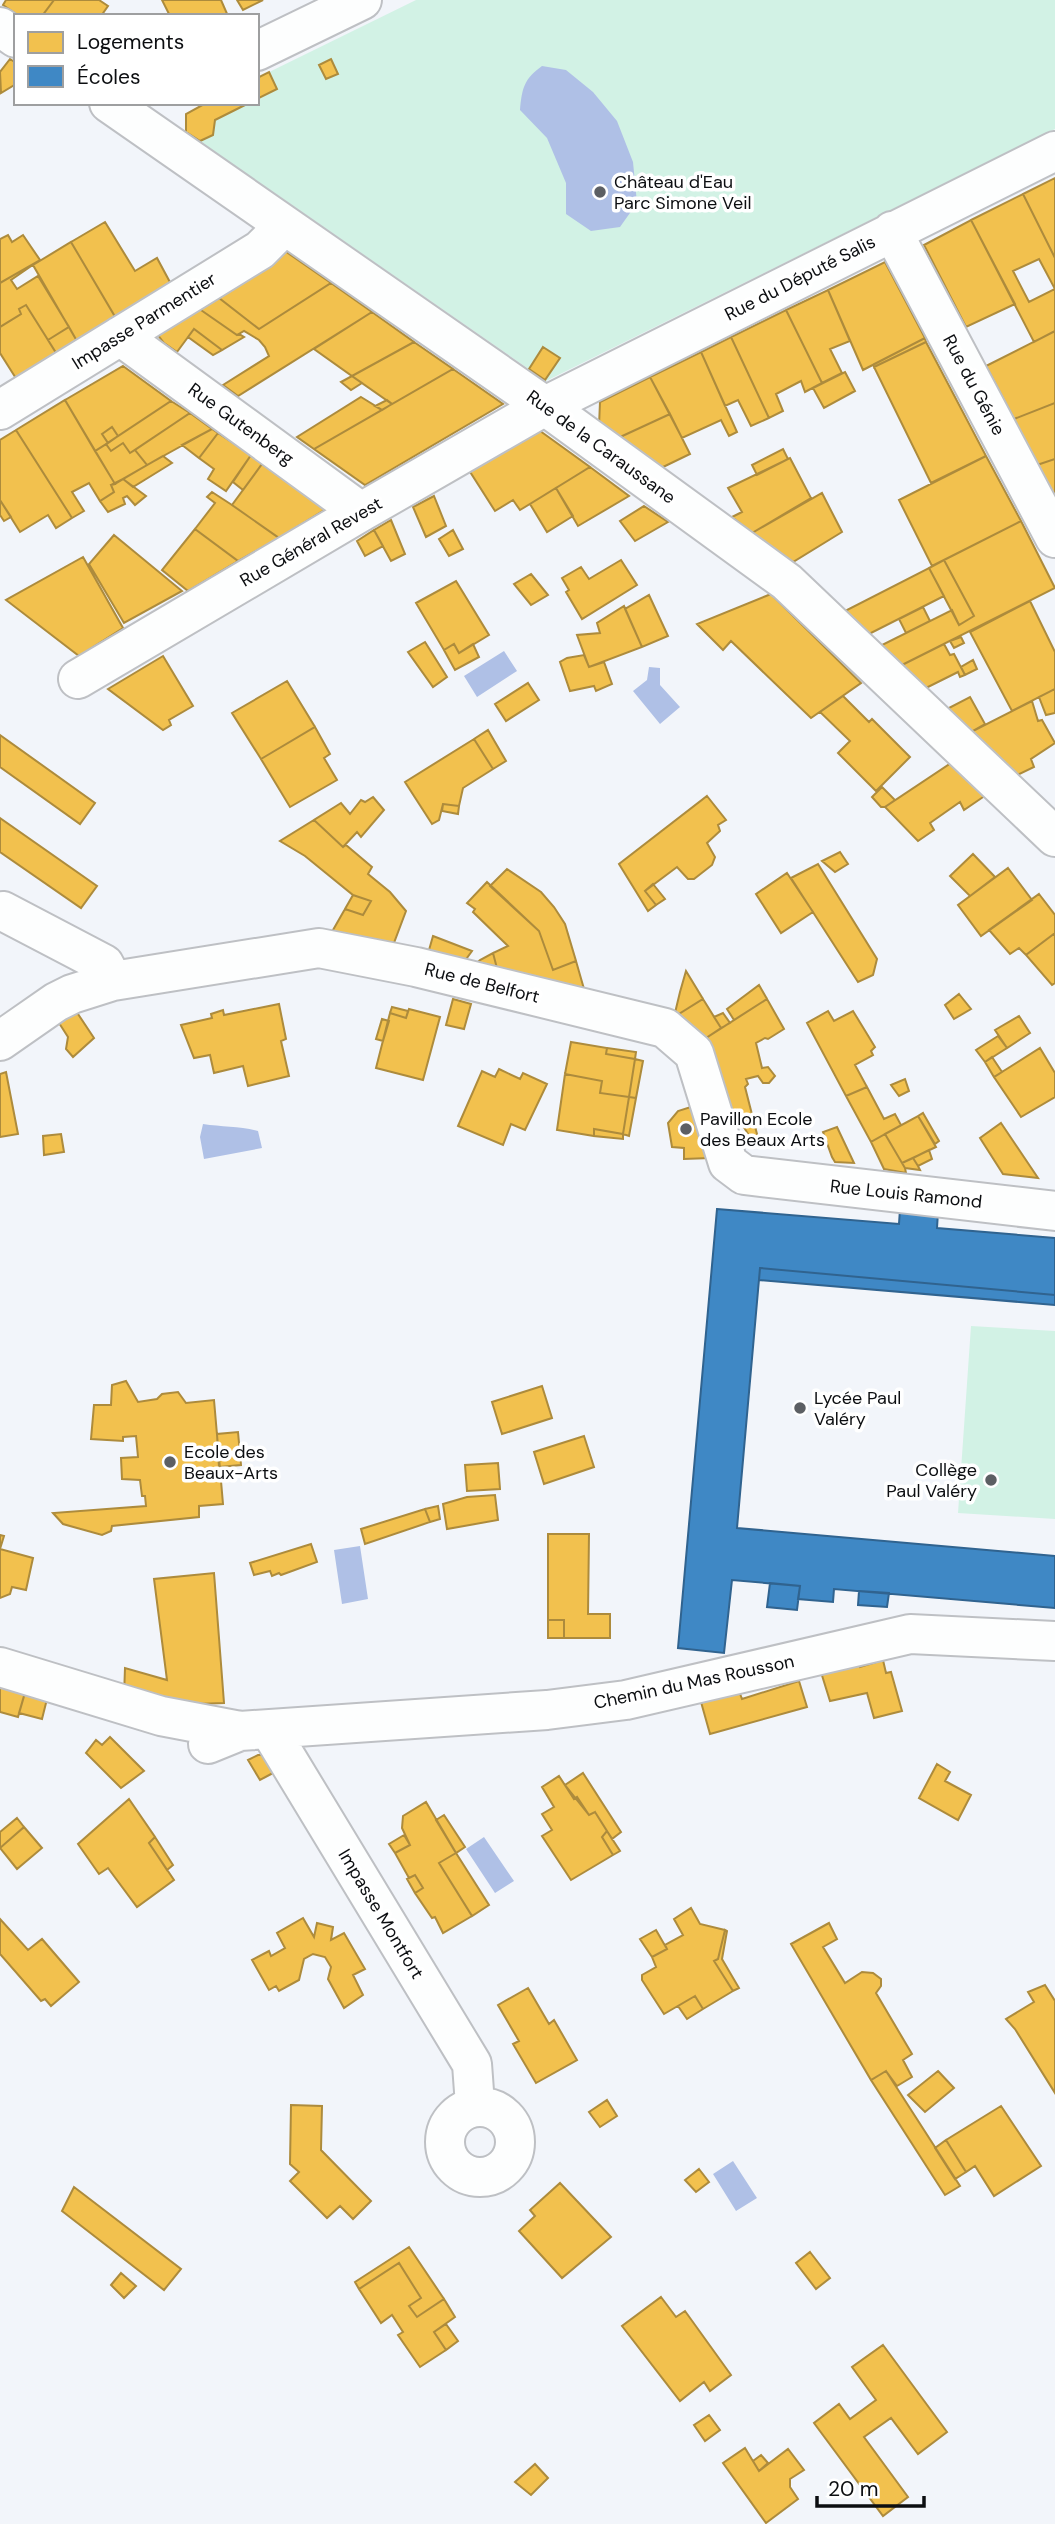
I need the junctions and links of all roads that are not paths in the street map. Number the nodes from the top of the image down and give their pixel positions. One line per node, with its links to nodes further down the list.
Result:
1 (362, 0): 2 (street)
2 (259, 50)
3 (131, 109): 5 (street, Rue de la Caraussane)
4 (1055, 151): 6 (street, Rue du Député Salis)
5 (284, 226): 7 (street, Impasse Parmentier); 8 (street, Rue de la Caraussane)
6 (892, 231): 8 (street, Rue du Député Salis); 11 (street, Rue du Génie)
7 (120, 336): 9 (street, Impasse Parmentier); 10 (street, Rue Gutenberg)
8 (545, 406): 10 (street, Rue Général Revest); 13 (street, Rue de la Caraussane)
9 (0, 410)
10 (361, 512): 12 (street, Rue Général Revest)
11 (1055, 538)
12 (78, 679)
13 (1051, 824)
14 (3, 911): 15 (street)
15 (109, 973): 16 (street, Rue de Belfort); 17 (street, Rue de Belfort)
16 (0, 1041)
17 (756, 1177): 18 (street, Rue Louis Ramond)
18 (1055, 1211)
19 (1055, 1641): 21 (street, Chemin du Mas Rousson)
20 (0, 1667): 21 (street, Chemin du Mas Rousson)
21 (239, 1735): 22 (street, Impasse Montfort)
22 (475, 2105)

